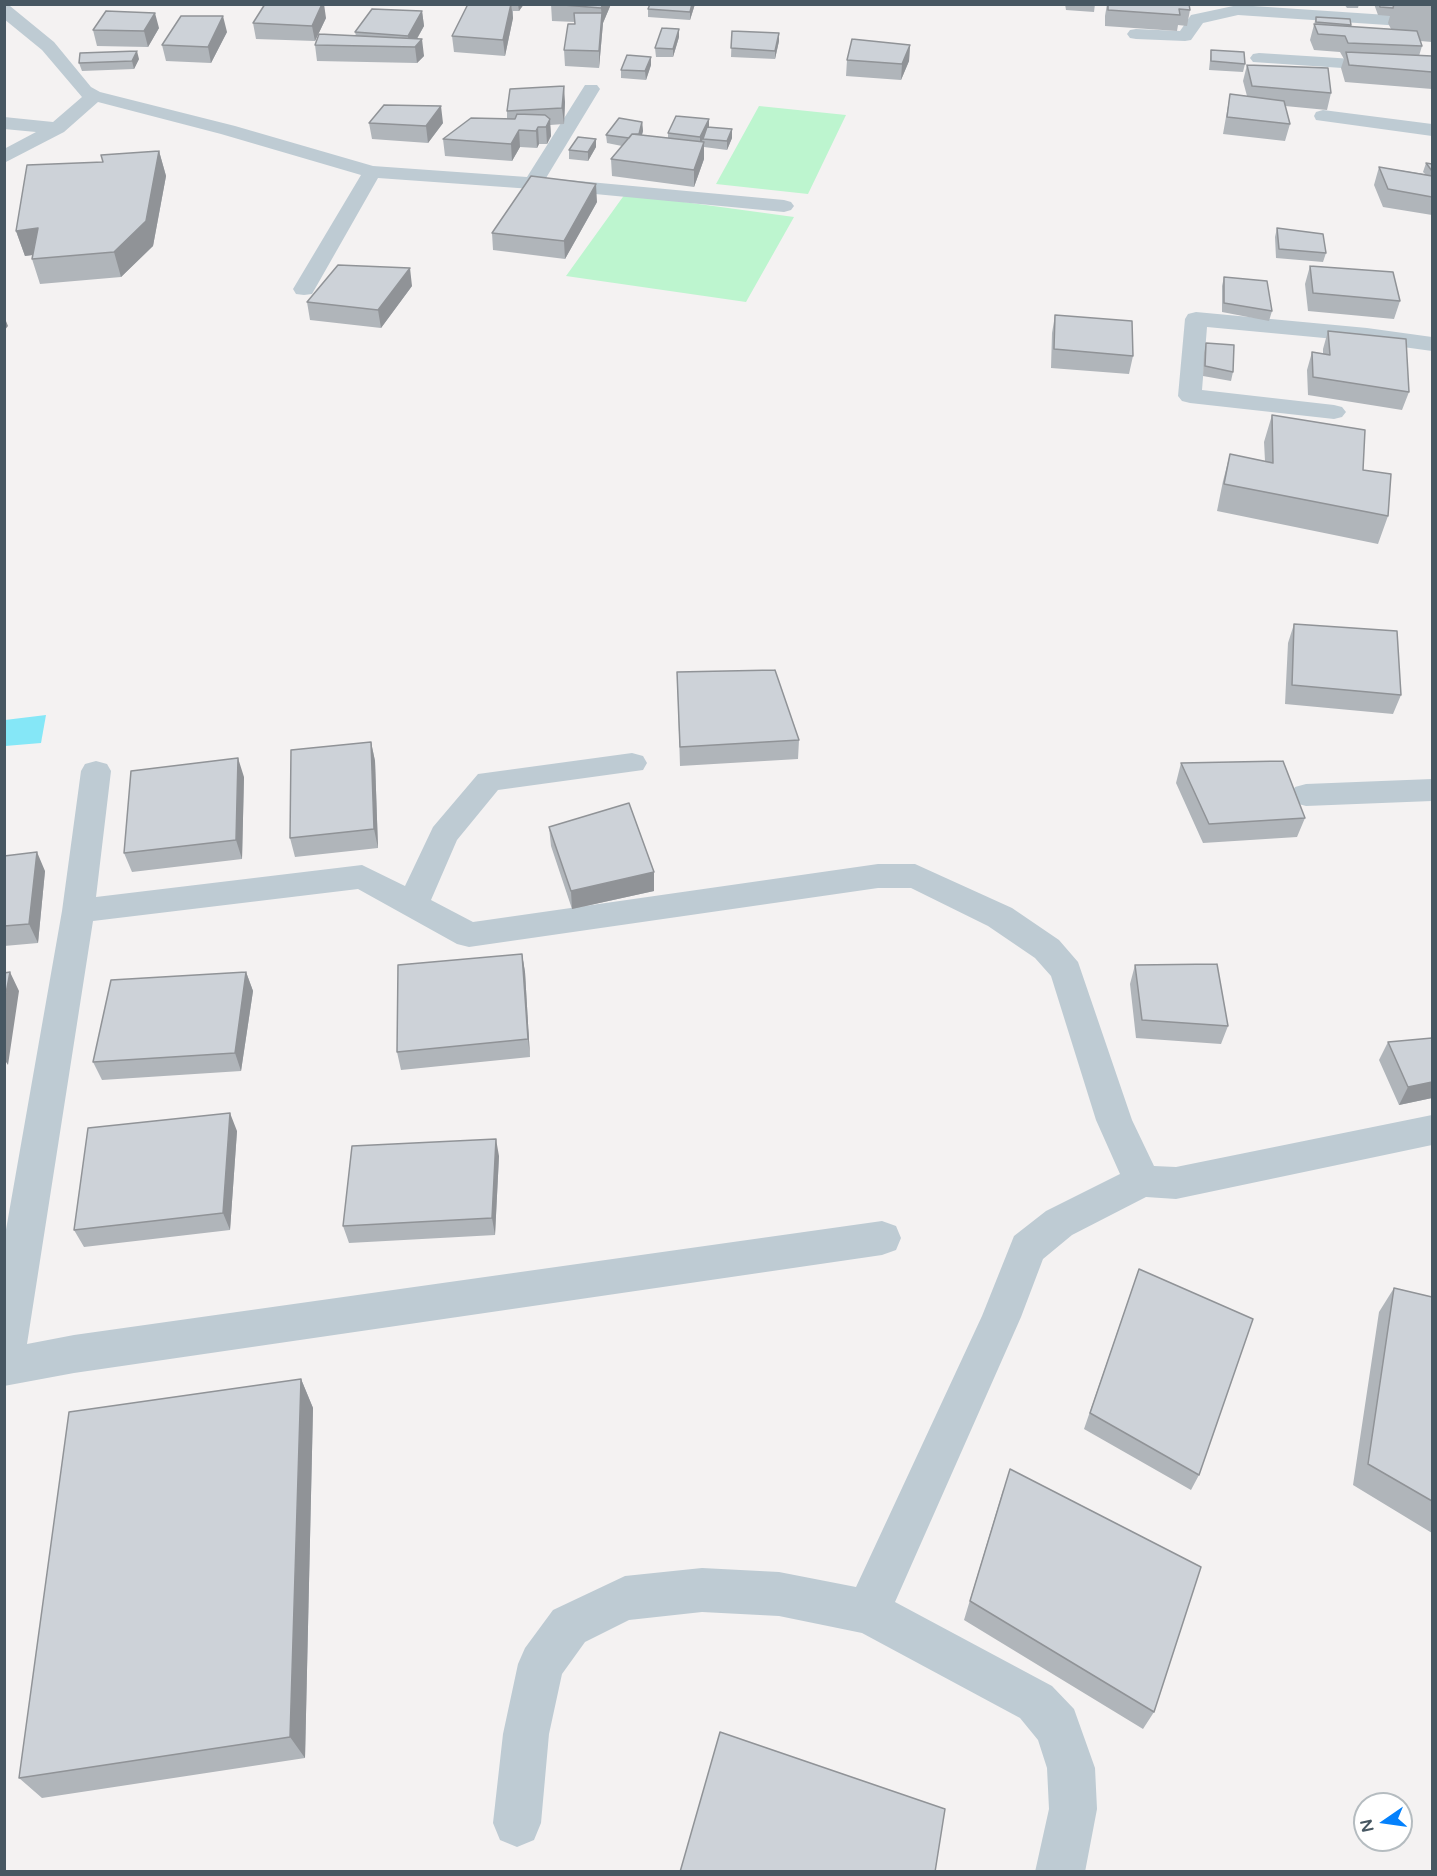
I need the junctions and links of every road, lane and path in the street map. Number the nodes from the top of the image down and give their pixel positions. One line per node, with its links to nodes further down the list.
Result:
1 (4, 10): 7 (street)
2 (1432, 23): 3 (street)
3 (1136, 34)
4 (1259, 58): 5 (street)
5 (1432, 69)
6 (591, 88): 14 (street)
7 (94, 96): 10 (street); 13 (street)
8 (1323, 116): 11 (street)
9 (4, 123): 10 (street)
10 (57, 128): 12 (street)
11 (1432, 130)
12 (4, 157)
13 (372, 172): 14 (street); 16 (street)
14 (533, 183): 15 (street)
15 (784, 206)
16 (304, 289)
17 (1432, 344): 18 (street)
18 (1334, 412)
19 (632, 763): 23 (street)
20 (96, 771): 24 (street)
21 (1432, 790): 22 (street)
22 (1306, 795)
23 (413, 904): 24 (street); 26 (street)
24 (78, 910): 28 (street)
25 (1432, 1130): 26 (street)
26 (1142, 1182): 30 (street)
27 (882, 1238): 29 (street)
28 (4, 1361)
29 (4, 1367)
30 (868, 1612): 31 (street); 32 (street)
31 (518, 1824)
32 (1060, 1872)

